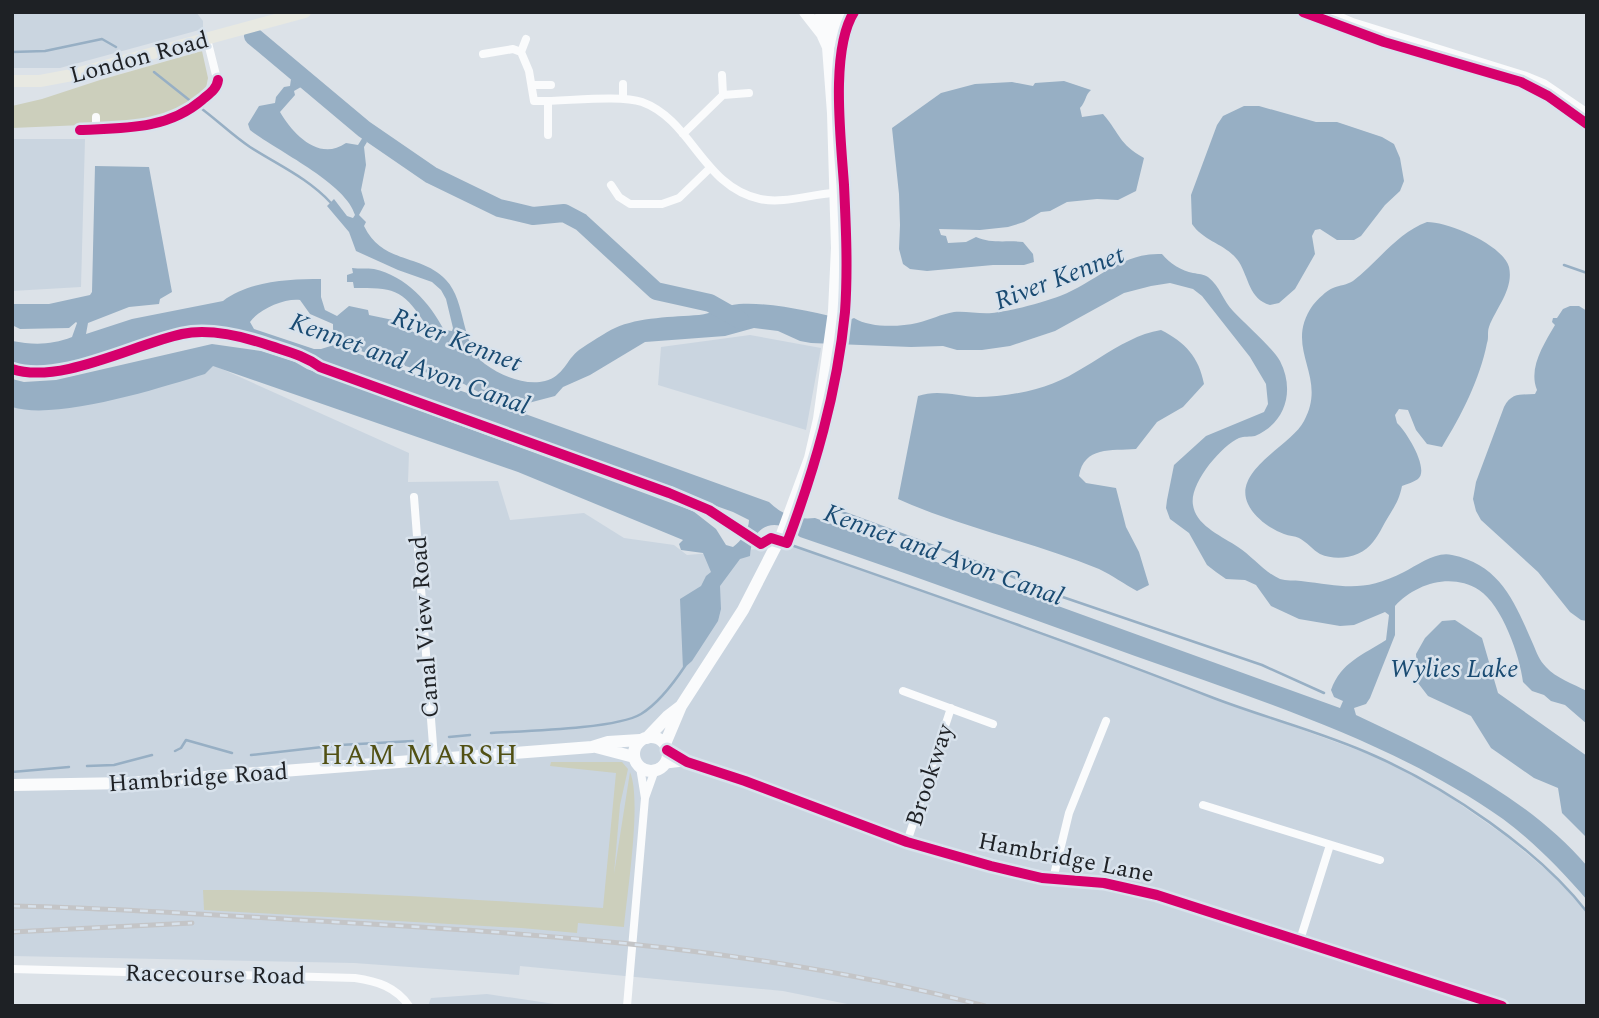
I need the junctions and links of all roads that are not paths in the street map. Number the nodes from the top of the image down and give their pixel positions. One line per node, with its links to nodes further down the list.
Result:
1 (305, 12): 7 (main road, London Road)
2 (805, 12): 9 (main road)
3 (821, 12): 9 (main road)
4 (832, 12): 9 (main road)
5 (846, 12): 9 (main road)
6 (1324, 12): 21 (main road)
7 (207, 39): 13 (main road, London Road); 23 (street)
8 (526, 39): 10 (street)
9 (828, 39): 29 (main road)
10 (521, 52): 11 (street); 15 (street)
11 (483, 54)
12 (722, 75): 18 (street)
13 (12, 81)
14 (623, 83): 19 (street)
15 (532, 85): 16 (street); 20 (street)
16 (551, 85)
17 (749, 93): 18 (street)
18 (723, 95): 25 (street)
19 (623, 99): 20 (street); 25 (street)
20 (548, 101): 26 (street)
21 (1587, 115)
22 (96, 117): 23 (street)
23 (96, 129): 24 (street)
24 (79, 130)
25 (683, 134): 27 (street)
26 (548, 135)
27 (710, 168): 28 (street); 29 (street)
28 (611, 185)
29 (835, 193): 32 (main road)
30 (414, 497): 39 (street, Canal View Road)
31 (903, 691): 33 (street, Brookway)
32 (681, 706): 36 (main road); 38 (main road)
33 (951, 708): 35 (street, Brookway); 46 (street, Brookway)
34 (1106, 721): 49 (street)
35 (993, 724)
36 (643, 739): 37 (main road, Hambridge Road); 38 (main road); 40 (main road)
37 (592, 747): 39 (main road, Hambridge Road); 40 (main road, Hambridge Road)
38 (666, 747): 41 (street, Hambridge Lane); 42 (main road)
39 (434, 758): 43 (main road, Hambridge Road)
40 (637, 762): 42 (main road); 44 (street)
41 (687, 762): 42 (street, Hambridge Lane); 46 (street, Hambridge Lane)
42 (659, 767): 44 (street)
43 (12, 785)
44 (645, 798): 52 (street)
45 (1203, 805): 47 (street)
46 (907, 842): 49 (street, Hambridge Lane)
47 (1330, 845): 48 (street); 50 (street)
48 (1380, 860)
49 (1054, 879): 50 (street, Hambridge Lane)
50 (1300, 940): 54 (street, Hambridge Lane)
51 (12, 970): 53 (street, Racecourse Road)
52 (627, 1003)
53 (409, 1006)
54 (1502, 1006)

